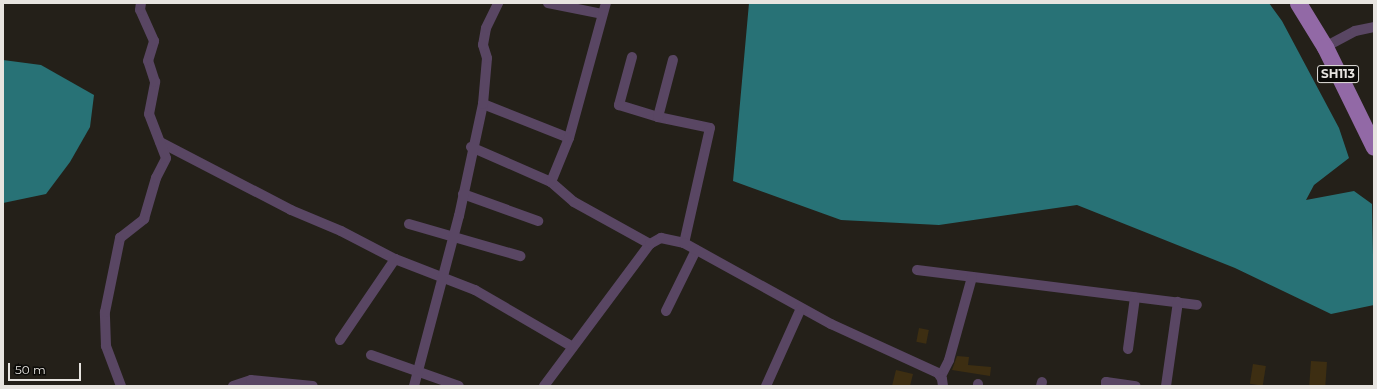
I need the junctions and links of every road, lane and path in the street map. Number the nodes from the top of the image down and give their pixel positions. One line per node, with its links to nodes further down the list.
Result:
1 (141, 3): 16 (street)
2 (498, 3): 12 (street)
3 (548, 3): 7 (street)
4 (606, 3): 7 (street)
5 (1298, 3): 9 (main road, SH113)
6 (1311, 3): 9 (main road, SH113)
7 (602, 14): 15 (street)
8 (1374, 27): 9 (street)
9 (1329, 45): 14 (main road, SH113); 18 (main road, SH113)
10 (632, 57): 13 (street)
11 (673, 60): 13 (street)
12 (483, 104): 15 (street); 17 (street)
13 (658, 117): 24 (street)
14 (1374, 123)
15 (569, 138): 19 (street)
16 (160, 142): 28 (street); 44 (street)
17 (472, 147): 19 (street); 20 (street)
18 (1374, 148)
19 (551, 182): 25 (street)
20 (463, 194): 21 (street); 23 (street)
21 (538, 222)
22 (409, 224): 23 (street)
23 (454, 236): 27 (street); 30 (street)
24 (684, 243): 25 (street); 26 (street)
25 (650, 244): 38 (street)
26 (696, 250): 35 (street); 36 (street)
27 (520, 256)
28 (395, 258): 30 (street); 37 (street)
29 (917, 270): 31 (street)
30 (444, 277): 38 (street); 41 (street)
31 (972, 277): 32 (street); 42 (street)
32 (1135, 297): 33 (street); 39 (street)
33 (1178, 302): 34 (street); 53 (street)
34 (1197, 305)
35 (802, 308): 42 (street); 50 (street)
36 (666, 311)
37 (340, 340)
38 (573, 347): 49 (street)
39 (1128, 349)
40 (372, 355): 41 (street)
41 (418, 372): 47 (street); 48 (street)
42 (942, 381)
43 (292, 385): 45 (street); 46 (street)
44 (121, 386)
45 (232, 386)
46 (313, 386)
47 (414, 386)
48 (459, 386)
49 (544, 386)
50 (766, 386)
51 (1106, 386): 52 (street)
52 (1136, 386)
53 (1166, 386)

